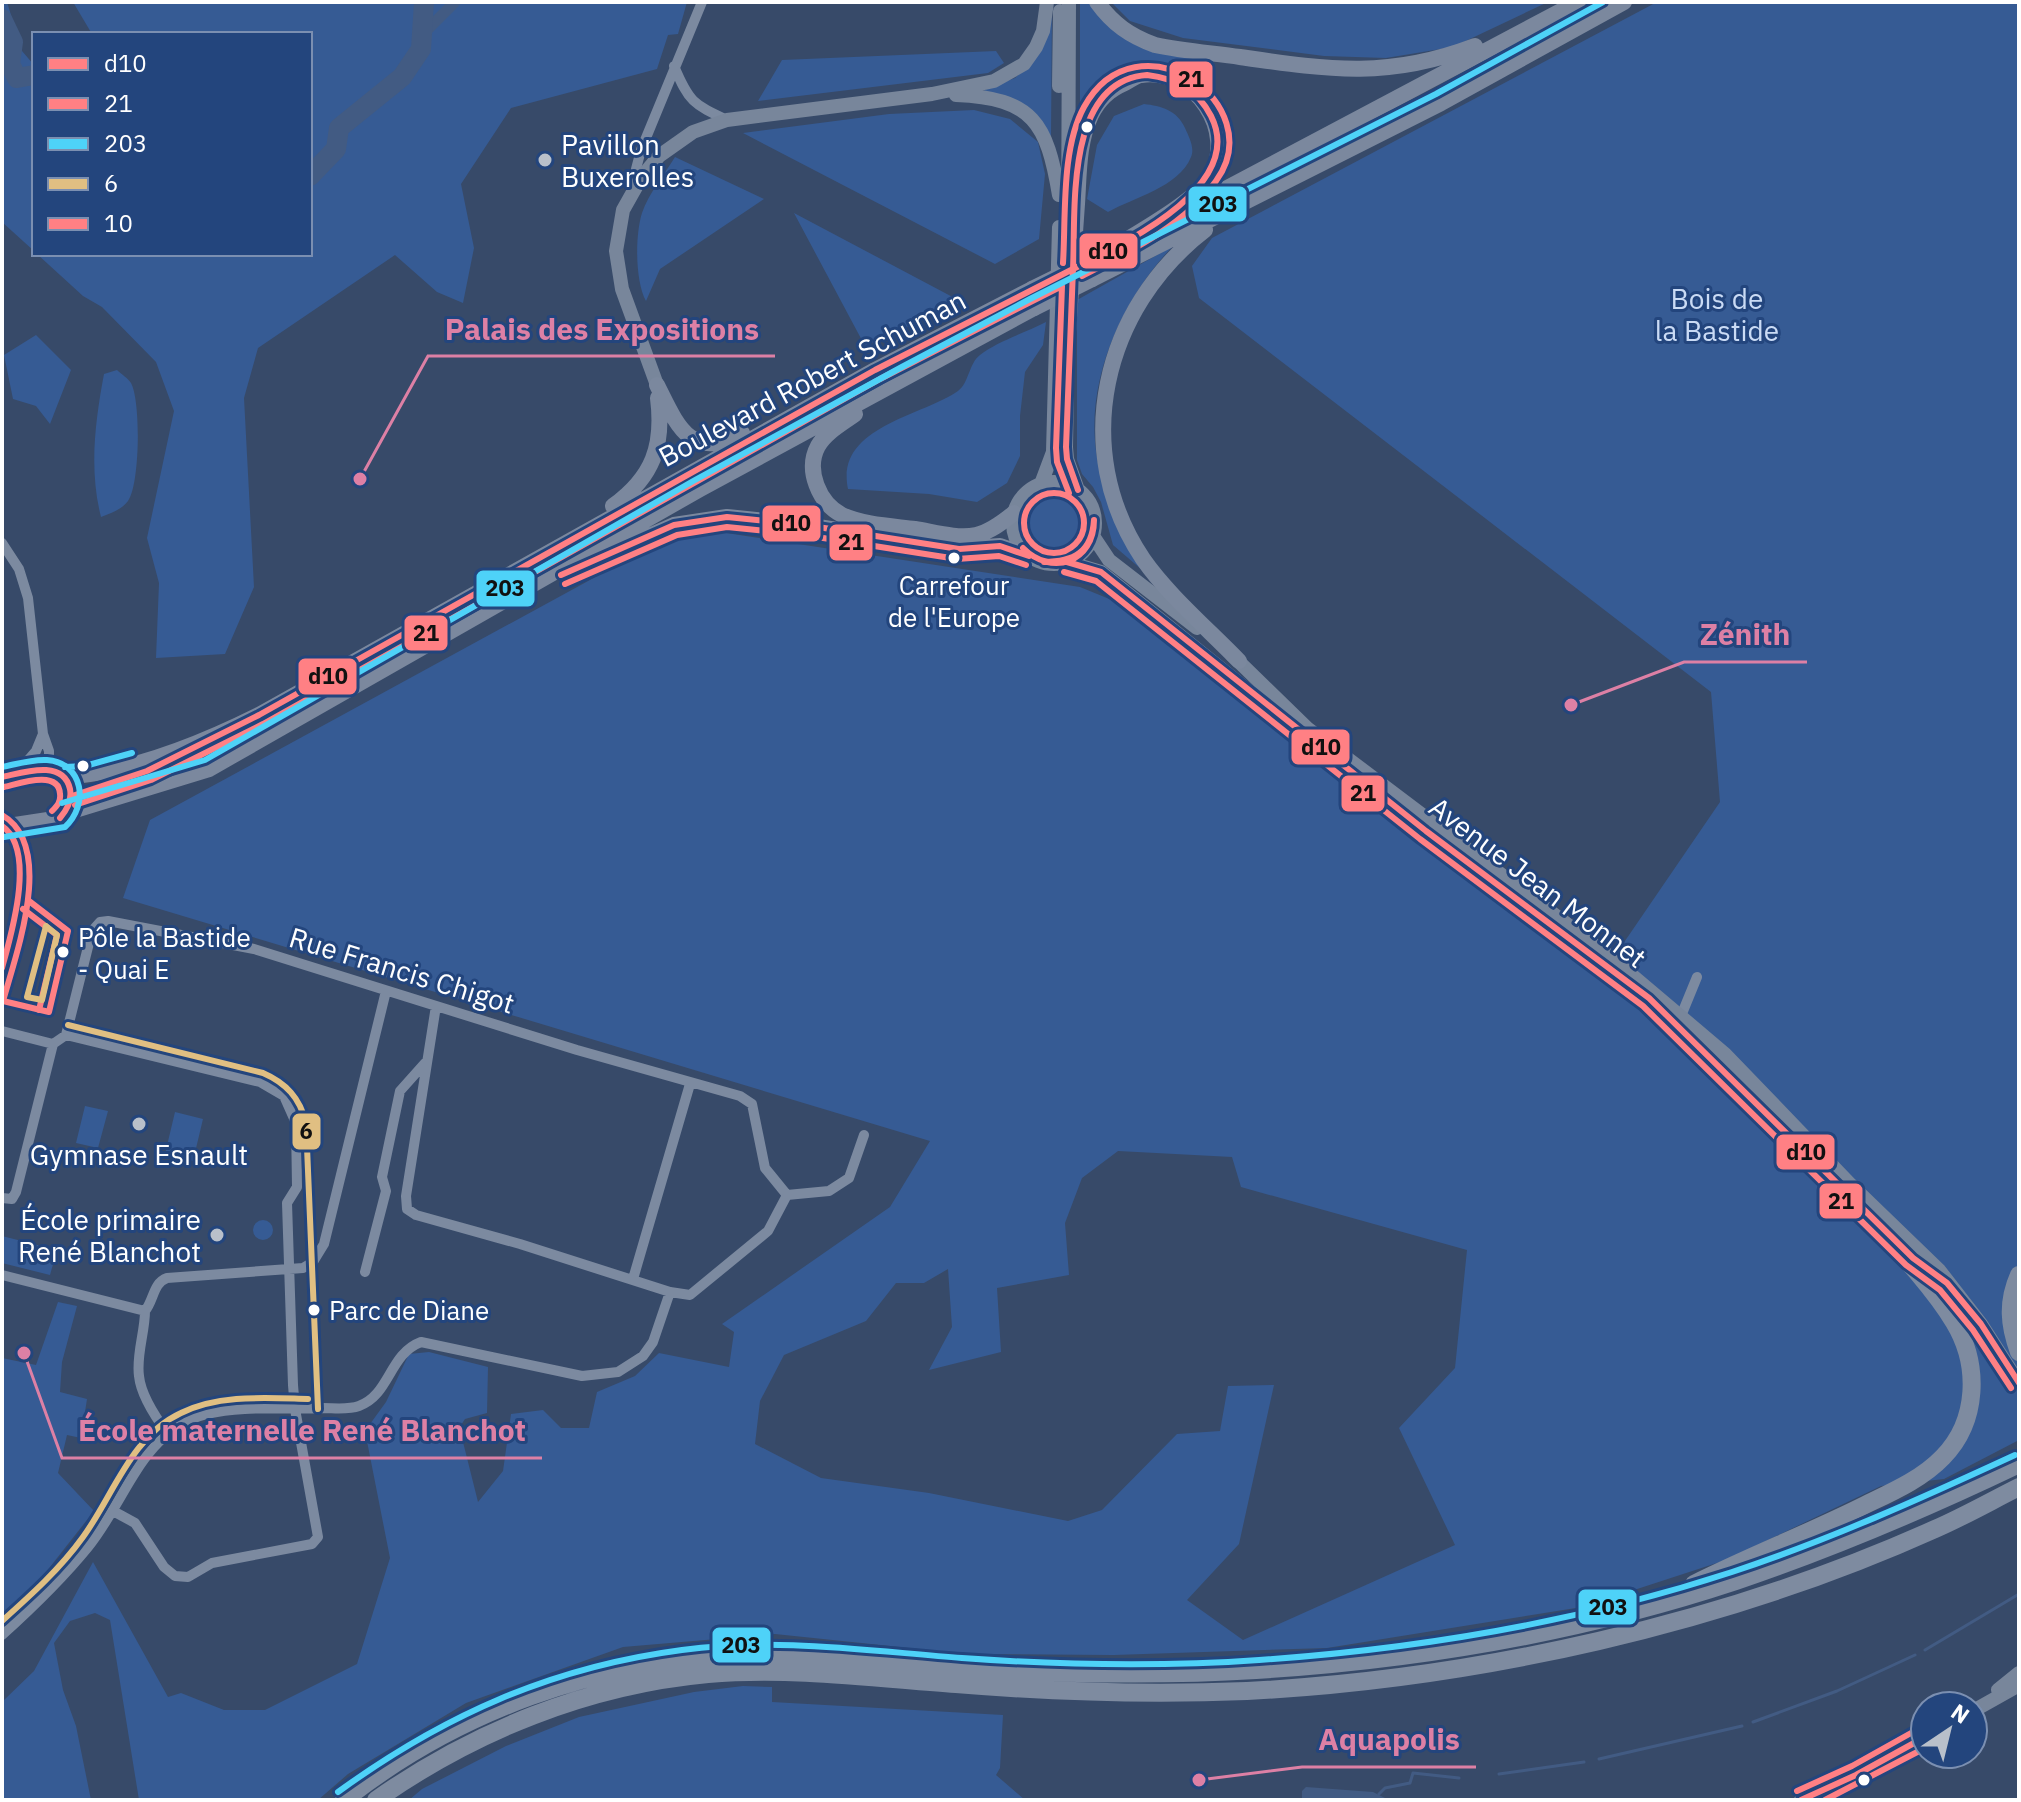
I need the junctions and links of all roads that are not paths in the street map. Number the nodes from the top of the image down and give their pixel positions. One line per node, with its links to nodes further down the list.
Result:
1 (702, 2): 8 (street)
2 (1047, 2): 9 (main road)
3 (1060, 2): 13 (main road)
4 (1069, 2): 15 (main road)
5 (1097, 2): 6 (main road)
6 (1577, 2): 14 (main road, Boulevard Robert Schuman)
7 (1624, 2): 12 (main road, Boulevard Robert Schuman)
8 (674, 66): 10 (street); 11 (street)
9 (932, 94): 10 (main road); 13 (main road)
10 (727, 120): 11 (main road)
11 (641, 178): 18 (main road)
12 (1276, 187): 17 (main road, Boulevard Robert Schuman, bridge); 28 (main road)
13 (1059, 195): 19 (main road)
14 (1100, 255): 15 (main road); 16 (main road, Boulevard Robert Schuman, bridge)
15 (1068, 332): 20 (main road)
16 (875, 370): 18 (main road); 24 (main road, Boulevard Robert Schuman)
17 (905, 377): 21 (main road); 27 (main road, Boulevard Robert Schuman)
18 (657, 385): 24 (main road)
19 (1041, 484): 20 (main road); 21 (main road)
20 (1078, 490): 22 (main road)
21 (1014, 513): 25 (main road)
22 (1093, 536): 26 (main road); 28 (main road, Avenue Jean Monnet)
23 (2, 543): 29 (street)
24 (552, 550): 32 (main road, Boulevard Robert Schuman)
25 (1029, 556): 26 (main road); 27 (main road)
26 (1067, 562): 45 (main road, Avenue Jean Monnet)
27 (499, 604): 33 (main road, Boulevard Robert Schuman)
28 (1239, 661): 38 (main road, Avenue Jean Monnet)
29 (43, 734): 30 (street); 31 (street)
30 (49, 769): 31 (main road); 32 (main road)
31 (9, 776)
32 (65, 777): 33 (main road)
33 (65, 813): 34 (main road, Boulevard Robert Schuman)
34 (2, 827)
35 (1697, 977): 38 (street)
36 (386, 991): 37 (street, Rue Francis Chigot); 40 (street, Rue Francis Chigot); 48 (street)
37 (436, 1006): 42 (street); 43 (street, Rue Francis Chigot)
38 (1681, 1016): 53 (main road, Avenue Jean Monnet)
39 (2, 1031): 41 (street)
40 (66, 1035): 41 (street); 48 (street)
41 (53, 1044): 47 (street)
42 (426, 1061): 49 (street); 52 (street)
43 (690, 1084): 46 (street, Rue Francis Chigot); 52 (street)
44 (864, 1135): 46 (street)
45 (1845, 1192): 53 (main road, Avenue Jean Monnet); 63 (highway)
46 (787, 1195): 54 (street)
47 (2, 1198)
48 (288, 1268): 55 (street); 58 (street)
49 (365, 1272)
50 (2, 1275): 55 (street)
51 (2019, 1275): 56 (highway)
52 (633, 1279): 54 (street)
53 (1947, 1283): 57 (main road, Avenue Jean Monnet)
54 (670, 1292): 58 (street)
55 (145, 1311): 59 (street)
56 (2019, 1352)
57 (2019, 1383)
58 (295, 1409): 59 (street); 62 (street)
59 (168, 1434): 62 (street)
60 (2019, 1464): 63 (highway)
61 (2019, 1487): 71 (highway)
62 (113, 1511): 64 (street)
63 (1646, 1607): 70 (highway)
64 (2, 1635)
65 (2019, 1673): 67 (main road)
66 (2019, 1685): 68 (main road)
67 (1989, 1698)
68 (1989, 1701)
69 (1909, 1746): 72 (main road)
70 (344, 1800)
71 (376, 1800)
72 (1801, 1800)

